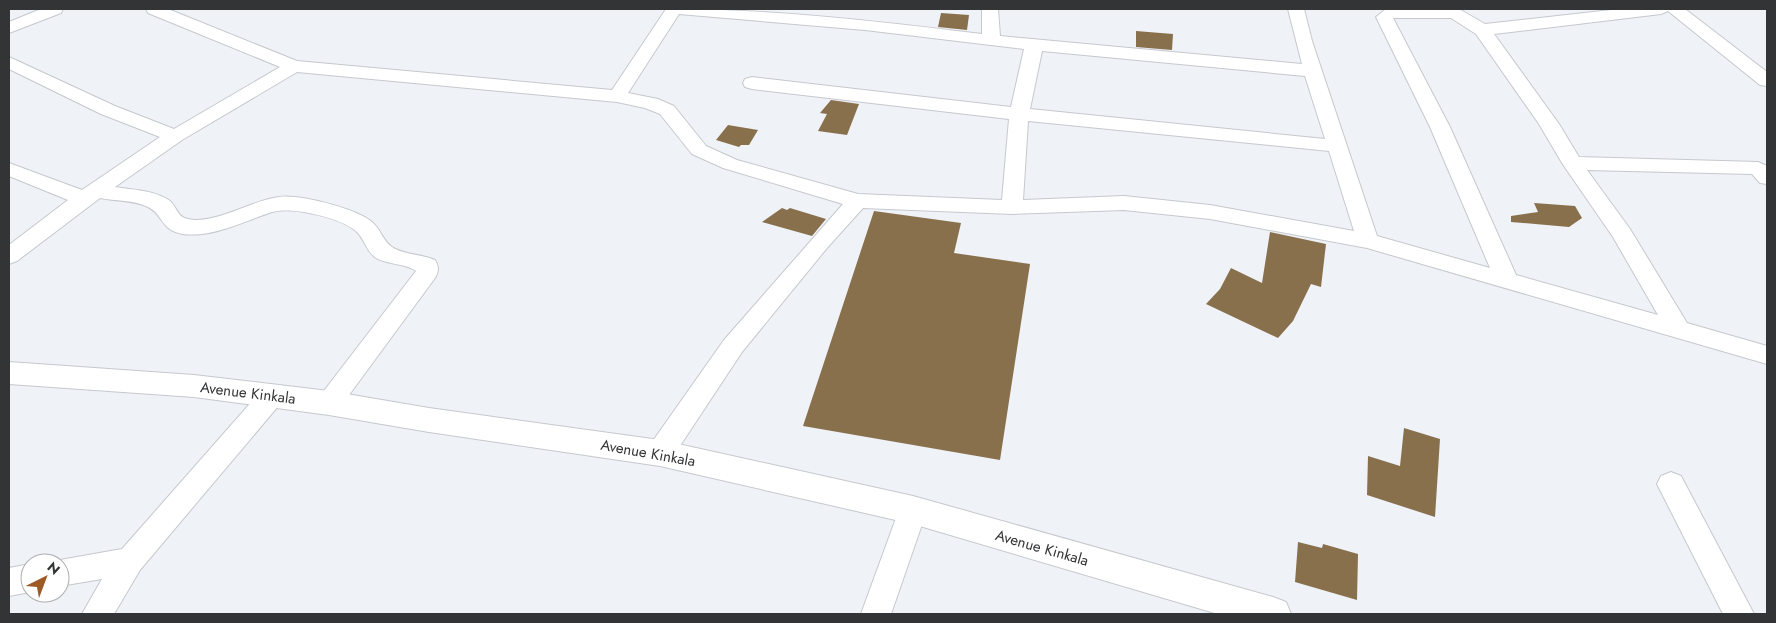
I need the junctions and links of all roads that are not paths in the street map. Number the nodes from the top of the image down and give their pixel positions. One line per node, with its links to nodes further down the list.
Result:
1 (55, 9): 9 (street)
2 (154, 9): 14 (street)
3 (674, 9): 11 (street); 18 (street)
4 (990, 9): 11 (street)
5 (1296, 9): 15 (street)
6 (1662, 9): 10 (street)
7 (1674, 9): 16 (street)
8 (1450, 11): 10 (street); 30 (street)
9 (9, 28)
10 (1482, 30): 22 (street)
11 (991, 40): 12 (street)
12 (1034, 45): 15 (street); 19 (street)
13 (9, 62): 20 (street)
14 (294, 66): 18 (street); 20 (street)
15 (1313, 71): 21 (street)
16 (1767, 81)
17 (752, 83): 19 (street)
18 (617, 96): 26 (street)
19 (1019, 114): 21 (street); 27 (street)
20 (175, 136): 25 (street)
21 (1337, 146): 28 (street)
22 (1572, 164): 24 (street); 31 (street)
23 (9, 169): 25 (street)
24 (1764, 169)
25 (90, 195): 29 (street); 35 (street)
26 (857, 200): 27 (street); 36 (street)
27 (1012, 207): 28 (street)
28 (1368, 241): 30 (street)
29 (9, 256)
30 (1506, 280): 31 (street)
31 (1679, 330): 32 (street)
32 (1767, 355)
33 (9, 373): 34 (main road, Avenue Kinkala)
34 (271, 397): 35 (main road, Avenue Kinkala); 39 (street)
35 (329, 403): 36 (main road, Avenue Kinkala)
36 (660, 453): 38 (main road, Avenue Kinkala)
37 (1671, 484): 44 (street)
38 (913, 510): 42 (street); 43 (main road, Avenue Kinkala)
39 (130, 561): 40 (street); 41 (street)
40 (70, 571)
41 (97, 614)
42 (876, 614)
43 (1273, 614)
44 (1739, 614)

